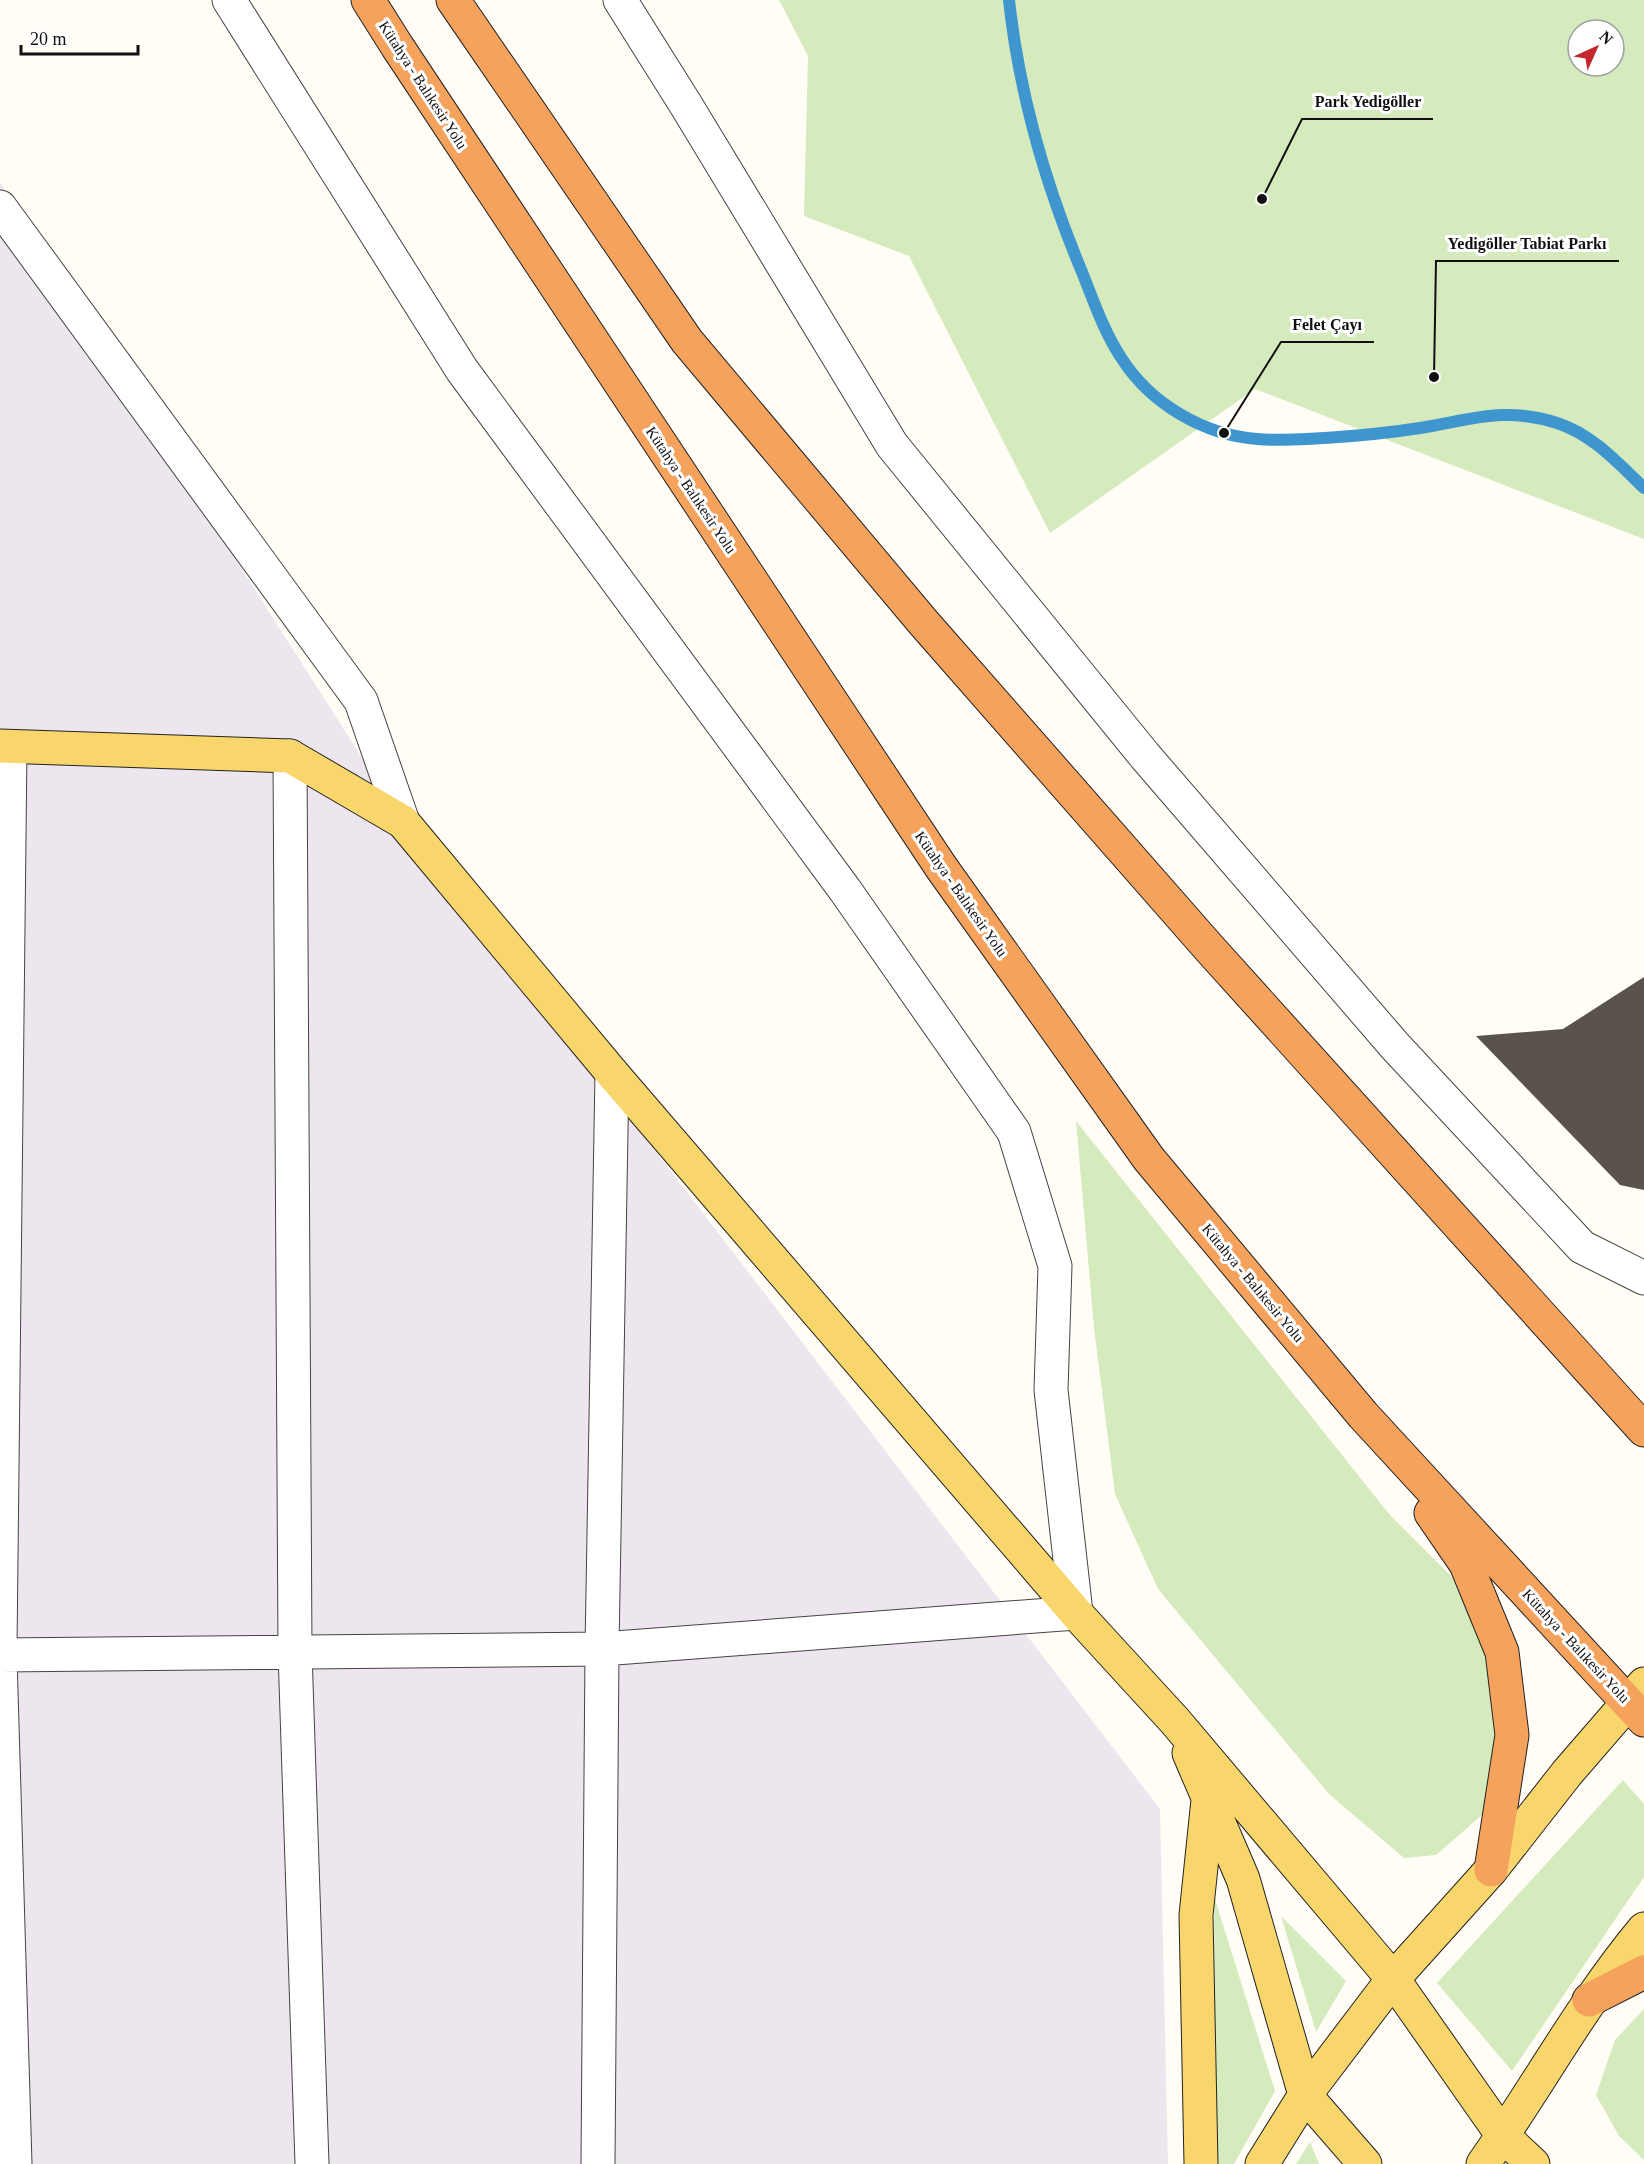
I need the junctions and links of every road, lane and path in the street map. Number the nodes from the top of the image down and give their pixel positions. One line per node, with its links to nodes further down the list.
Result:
1 (229, 0): 15 (street)
2 (368, 0): 13 (highway, Kütahya - Balıkesir Yolu)
3 (453, 0): 14 (highway)
4 (620, 0): 10 (street)
5 (0, 207): 8 (street)
6 (5, 746): 7 (main road); 16 (street)
7 (290, 756): 8 (main road); 18 (street)
8 (403, 822): 9 (main road)
9 (612, 1073): 15 (main road); 17 (street)
10 (1582, 1247): 11 (street); 12 (street)
11 (1644, 1256)
12 (1644, 1278)
13 (1363, 1416): 20 (highway, Kütahya - Balıkesir Yolu); 23 (highway)
14 (1644, 1430)
15 (1076, 1613): 17 (street); 21 (main road)
16 (0, 1648)
17 (602, 1649): 18 (street); 32 (street)
18 (295, 1652): 19 (street); 31 (street)
19 (0, 1656): 30 (street)
20 (1639, 1702): 23 (main road)
21 (1175, 1721): 22 (main road); 26 (main road)
22 (1209, 1798): 28 (main road); 33 (main road)
23 (1491, 1870): 26 (main road)
24 (1644, 1929): 27 (main road)
25 (1644, 1972): 27 (highway)
26 (1393, 1979): 28 (main road); 29 (main road)
27 (1589, 2000): 29 (main road)
28 (1305, 2095): 34 (main road); 35 (main road)
29 (1503, 2136): 36 (main road); 37 (main road)
30 (15, 2164)
31 (312, 2164)
32 (598, 2164)
33 (1201, 2164)
34 (1262, 2164)
35 (1365, 2164)
36 (1483, 2164)
37 (1533, 2164)

